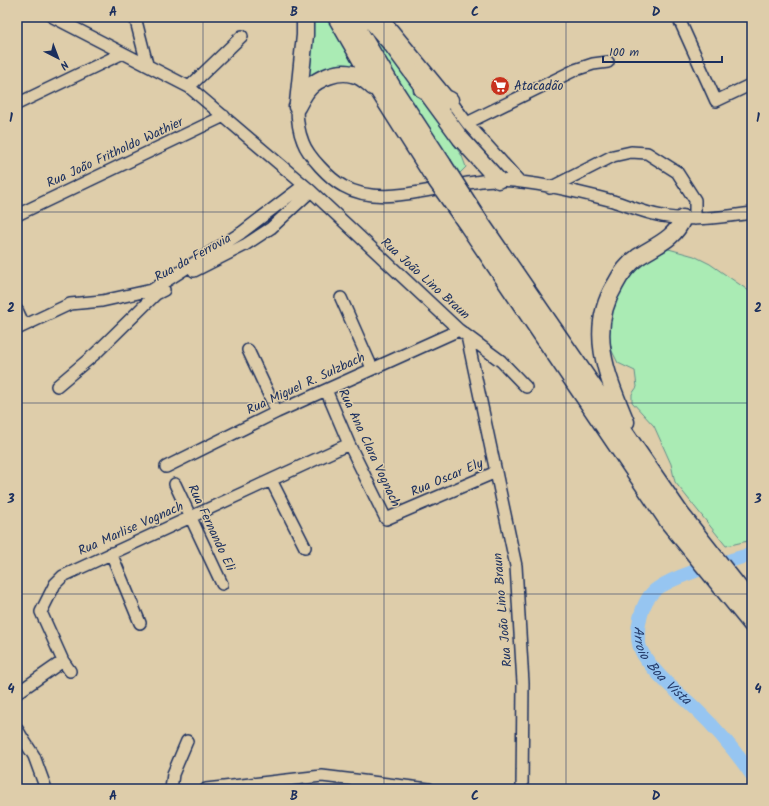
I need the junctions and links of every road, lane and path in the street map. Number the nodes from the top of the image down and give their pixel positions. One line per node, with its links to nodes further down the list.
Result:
1 (53, 17): 9 (street, Rua João Lino Braun)
2 (135, 17): 11 (street)
3 (305, 17): 18 (highway)
4 (336, 17): 15 (highway)
5 (351, 17): 21 (highway)
6 (678, 17): 12 (street)
7 (380, 18): 14 (highway); 16 (street)
8 (242, 36): 13 (street)
9 (123, 53): 11 (street, Rua João Lino Braun); 17 (street)
10 (608, 62): 20 (street)
11 (147, 64): 13 (street, Rua João Lino Braun)
12 (752, 84)
13 (189, 87): 19 (street, Rua João Lino Braun)
14 (422, 89): 16 (highway); 22 (highway)
15 (378, 90): 18 (highway); 21 (highway)
16 (450, 100): 20 (street)
17 (17, 104)
18 (297, 106): 22 (street)
19 (224, 116): 24 (street, Rua João Lino Braun); 28 (street, Rua João Fritholdo Wathier)
20 (467, 123): 23 (street)
21 (437, 168): 31 (highway, bridge)
22 (498, 180): 23 (street)
23 (520, 182): 25 (street)
24 (308, 188): 32 (street, Rua da Ferrovia); 36 (street, Rua João Lino Braun)
25 (550, 188): 30 (street); 30 (street)
26 (752, 206): 29 (street)
27 (752, 214): 29 (street)
28 (17, 215)
29 (736, 215): 30 (street)
30 (689, 219): 44 (highway)
31 (473, 223): 44 (highway); 50 (highway)
32 (154, 292): 35 (street); 39 (street, Rua da Ferrovia)
33 (341, 298): 38 (street)
34 (17, 310): 35 (street)
35 (21, 327)
36 (463, 333): 38 (street, Rua Miguel R. Sulzbach); 40 (street); 46 (street, Rua João Lino Braun)
37 (248, 350): 42 (street)
38 (372, 368): 41 (street, Rua Miguel R. Sulzbach)
39 (57, 386)
40 (526, 387)
41 (326, 390): 42 (street, Rua Miguel R. Sulzbach); 43 (street, Rua Ana Clara Vognach)
42 (277, 412): 45 (street, Rua Miguel R. Sulzbach)
43 (349, 444): 47 (street, Rua Marlise Vognach); 51 (street, Rua Ana Clara Vognach)
44 (636, 448): 50 (highway)
45 (166, 467)
46 (496, 472): 51 (street, Rua Oscar Ely); 68 (street, Rua João Lino Braun)
47 (271, 480): 49 (street, Rua Marlise Vognach); 52 (street)
48 (175, 484): 49 (street, Rua Fernando Eli)
49 (191, 518): 53 (street, Rua Marlise Vognach); 54 (street, Rua Fernando Eli)
50 (675, 518): 55 (highway); 57 (highway)
51 (386, 519)
52 (305, 547)
53 (111, 553): 56 (street); 58 (street, Rua Marlise Vognach)
54 (222, 584)
55 (752, 604)
56 (140, 623)
57 (752, 625)
58 (63, 661): 59 (street); 60 (street)
59 (70, 671)
60 (17, 693)
61 (17, 729): 62 (street)
62 (20, 741): 64 (street)
63 (187, 741): 65 (street)
64 (46, 789)
65 (171, 789)
66 (206, 789): 67 (street)
67 (429, 789)
68 (522, 789)

